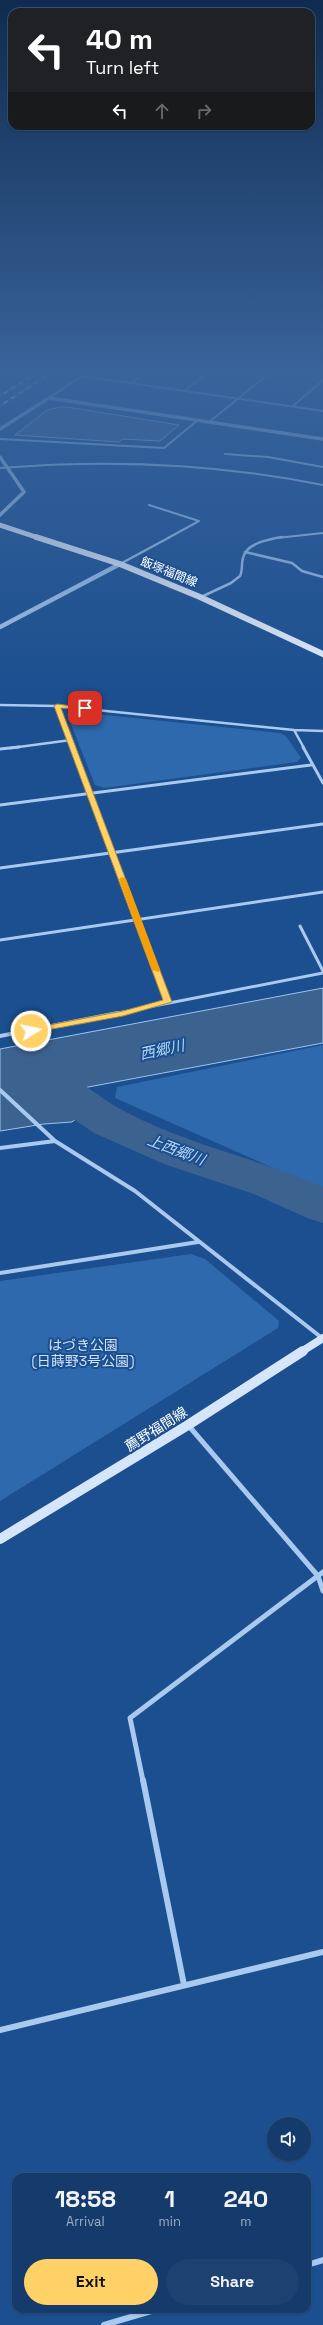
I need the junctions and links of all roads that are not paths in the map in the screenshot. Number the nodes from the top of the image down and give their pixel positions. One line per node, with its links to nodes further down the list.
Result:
1 (17, 480): 7 (street)
2 (303, 480): 4 (street)
3 (323, 482): 4 (street)
4 (318, 483): 5 (street)
5 (323, 485)
6 (149, 505): 11 (street)
7 (0, 515)
8 (0, 525): 11 (main road, 飯塚福間線)
9 (323, 533): 10 (street)
10 (245, 552): 12 (street); 13 (street)
11 (120, 564): 13 (main road, 飯塚福間線); 14 (street)
12 (323, 577)
13 (200, 597): 15 (main road, 飯塚福間線)
14 (0, 627)
15 (323, 654)
16 (1, 704): 17 (street)
17 (57, 706): 18 (street); 20 (street)
18 (294, 730): 19 (street); 22 (street)
19 (323, 731)
20 (71, 740): 21 (street); 24 (street)
21 (0, 749)
22 (311, 765): 23 (street); 24 (street)
23 (323, 783)
24 (91, 793): 25 (street); 27 (street)
25 (0, 805)
26 (323, 824): 27 (street)
27 (112, 853): 28 (street); 30 (street)
28 (0, 868)
29 (323, 892): 30 (street)
30 (137, 920): 32 (street); 34 (street)
31 (300, 926): 33 (street)
32 (0, 940)
33 (323, 972): 34 (street)
34 (168, 1002): 35 (street)
35 (0, 1036)
36 (0, 1090): 37 (street)
37 (55, 1142): 38 (street); 39 (street)
38 (0, 1148)
39 (198, 1242): 40 (street); 41 (street)
40 (0, 1273)
41 (323, 1338): 42 (main road, 薦野福間線)
42 (188, 1425): 43 (main road, 薦野福間線); 44 (street)
43 (0, 1539)
44 (321, 1574): 45 (street); 47 (street)
45 (323, 1591)
46 (323, 1952): 47 (street)
47 (184, 1985): 48 (street)
48 (0, 2030)
49 (323, 2260): 50 (street)
50 (311, 2264)
51 (144, 2313): 52 (street)
52 (104, 2325)

